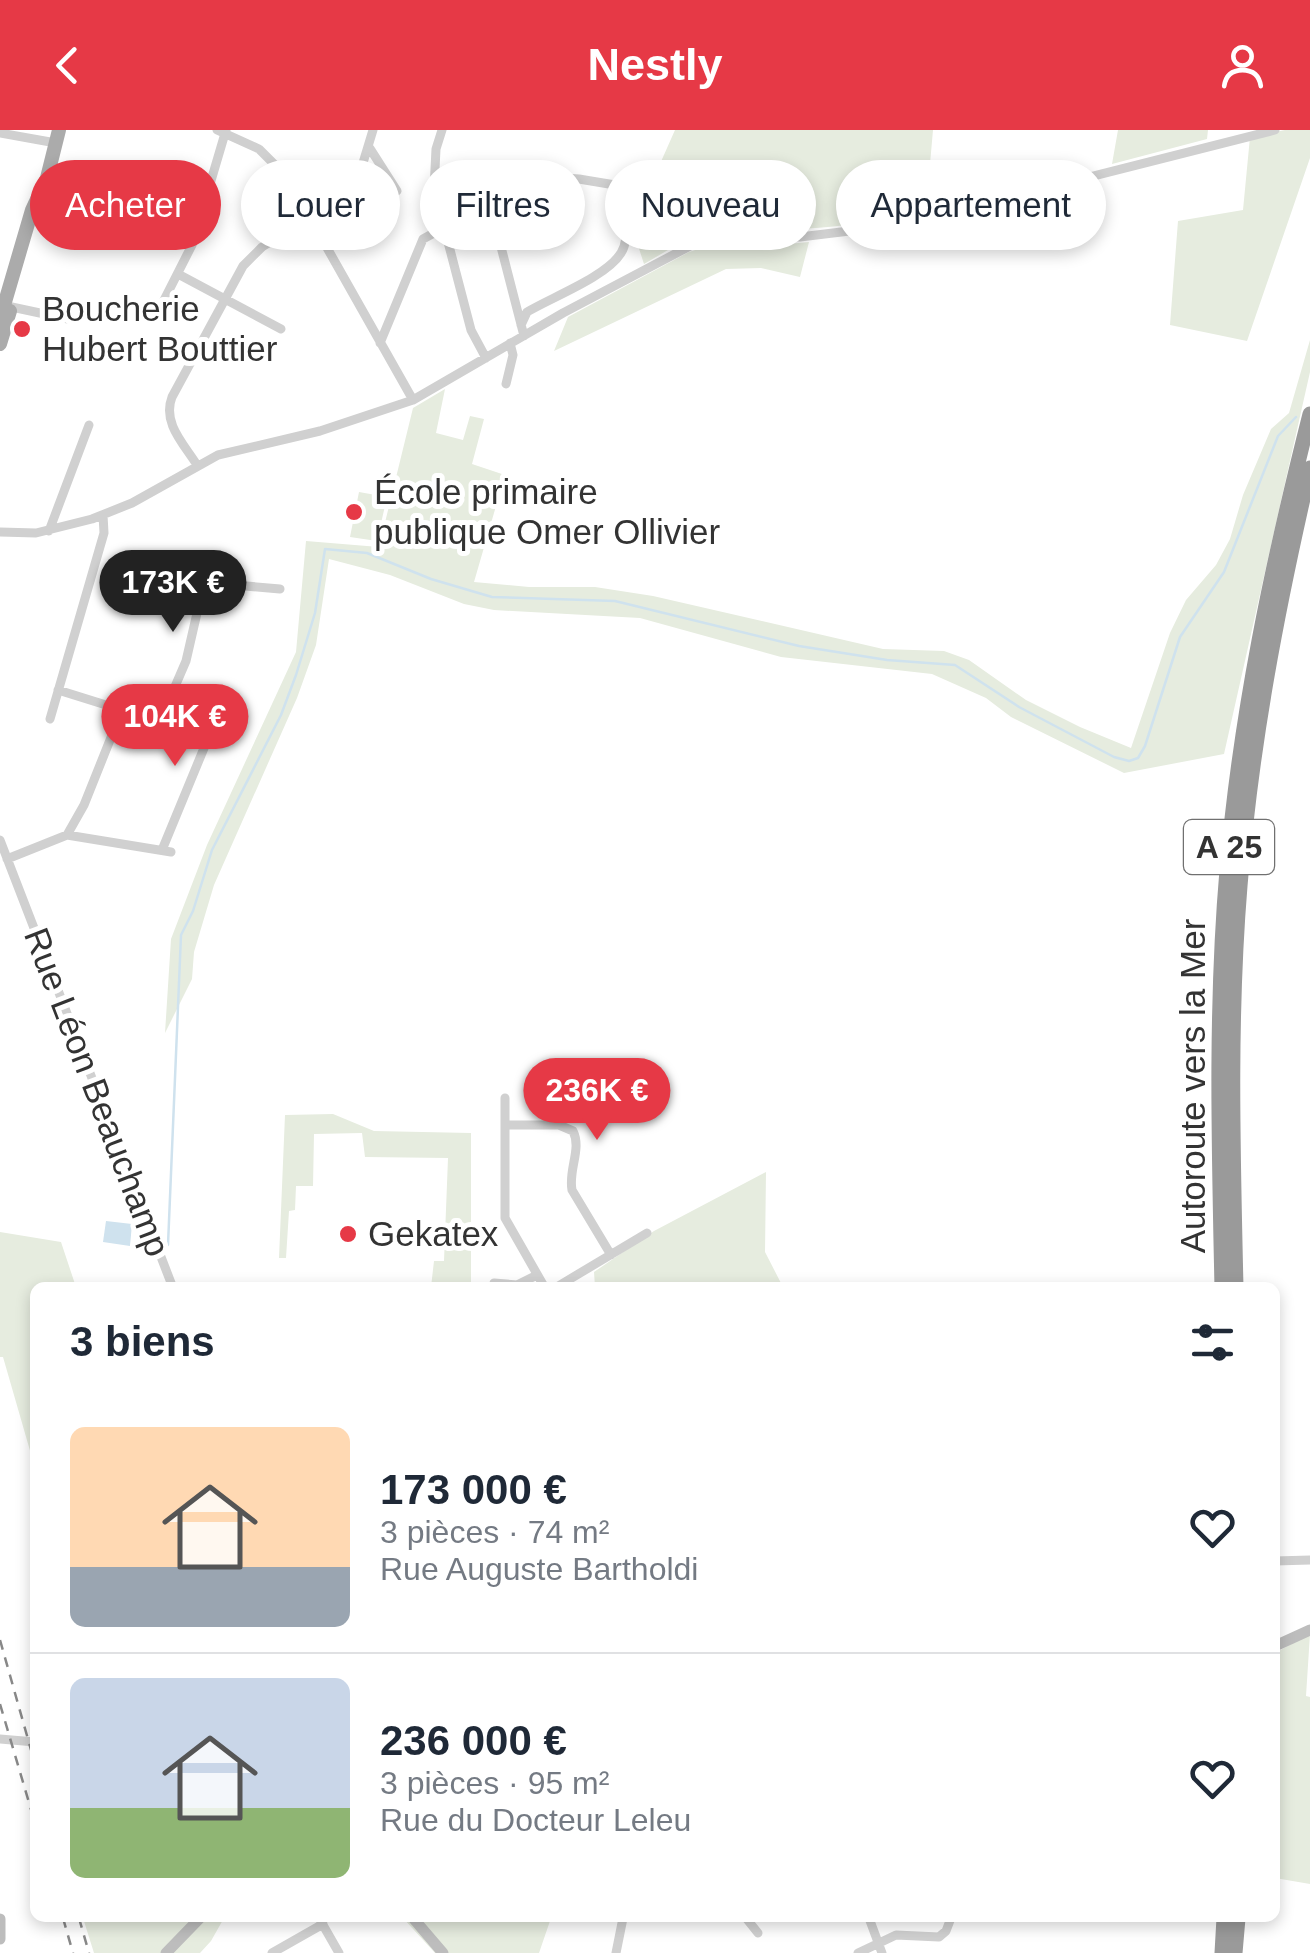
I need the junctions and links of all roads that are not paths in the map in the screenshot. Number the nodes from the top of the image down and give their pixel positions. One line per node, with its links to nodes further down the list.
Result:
1 (373, 130): 7 (street)
2 (442, 130): 11 (street)
3 (1275, 130): 24 (street)
4 (223, 131): 8 (street); 17 (street)
5 (0, 133): 6 (street)
6 (54, 136): 12 (main road)
7 (368, 146): 9 (street); 10 (street)
8 (271, 160)
9 (363, 160)
10 (377, 160)
11 (435, 160)
12 (26, 233): 18 (main road); 21 (main road)
13 (420, 246): 25 (street)
14 (260, 250): 19 (street)
15 (329, 250): 25 (street)
16 (449, 250): 28 (street)
17 (178, 274): 19 (street); 20 (street)
18 (5, 283): 21 (main road)
19 (225, 298): 23 (street); 33 (street)
20 (160, 308)
21 (5, 310): 22 (street); 26 (main road)
22 (68, 319)
23 (281, 330)
24 (522, 330): 24 (street); 27 (street)
25 (380, 343): 30 (street)
26 (0, 344)
27 (510, 344): 28 (street); 29 (street)
28 (486, 358): 30 (street)
29 (506, 384)
30 (413, 400): 33 (street)
31 (1310, 414): 55 (highway, Autoroute vers la Mer / A 25)
32 (89, 425): 36 (street)
33 (197, 465): 35 (street)
34 (1310, 468): 56 (highway, A 25)
35 (102, 516): 36 (street); 39 (street)
36 (48, 531): 37 (street)
37 (0, 532)
38 (280, 589): 40 (street)
39 (58, 690): 41 (street); 42 (street)
40 (173, 695): 41 (street); 43 (street)
41 (122, 710): 43 (street)
42 (50, 719)
43 (67, 836): 45 (street)
44 (0, 840): 45 (street, Rue Léon Beauchamp)
45 (7, 859): 51 (street, Rue Léon Beauchamp)
46 (506, 1098): 47 (street)
47 (505, 1125): 49 (street); 50 (street)
48 (647, 1233): 49 (street)
49 (611, 1255): 54 (street)
50 (537, 1275): 52 (street); 53 (street)
51 (171, 1282)
52 (523, 1282)
53 (541, 1282)
54 (565, 1282)
55 (1222, 1282)
56 (1236, 1282)
57 (1310, 1560): 58 (street)
58 (1280, 1561)
59 (1310, 1630): 60 (main road)
60 (1280, 1644)
61 (0, 1740): 62 (street)
62 (30, 1742)
63 (0, 1919): 75 (main road)
64 (196, 1922): 77 (main road)
65 (319, 1922): 78 (street)
66 (322, 1922): 79 (street)
67 (416, 1922): 80 (main road)
68 (621, 1922): 81 (street)
69 (749, 1922): 74 (street)
70 (872, 1922): 76 (street)
71 (949, 1922): 76 (street)
72 (1224, 1922): 84 (highway)
73 (1238, 1922): 85 (highway)
74 (758, 1933)
75 (0, 1939)
76 (879, 1942): 82 (street); 83 (street)
77 (166, 1953)
78 (272, 1953)
79 (339, 1953)
80 (443, 1953)
81 (616, 1953)
82 (858, 1953)
83 (882, 1953)
84 (1222, 1953)
85 (1235, 1953)

